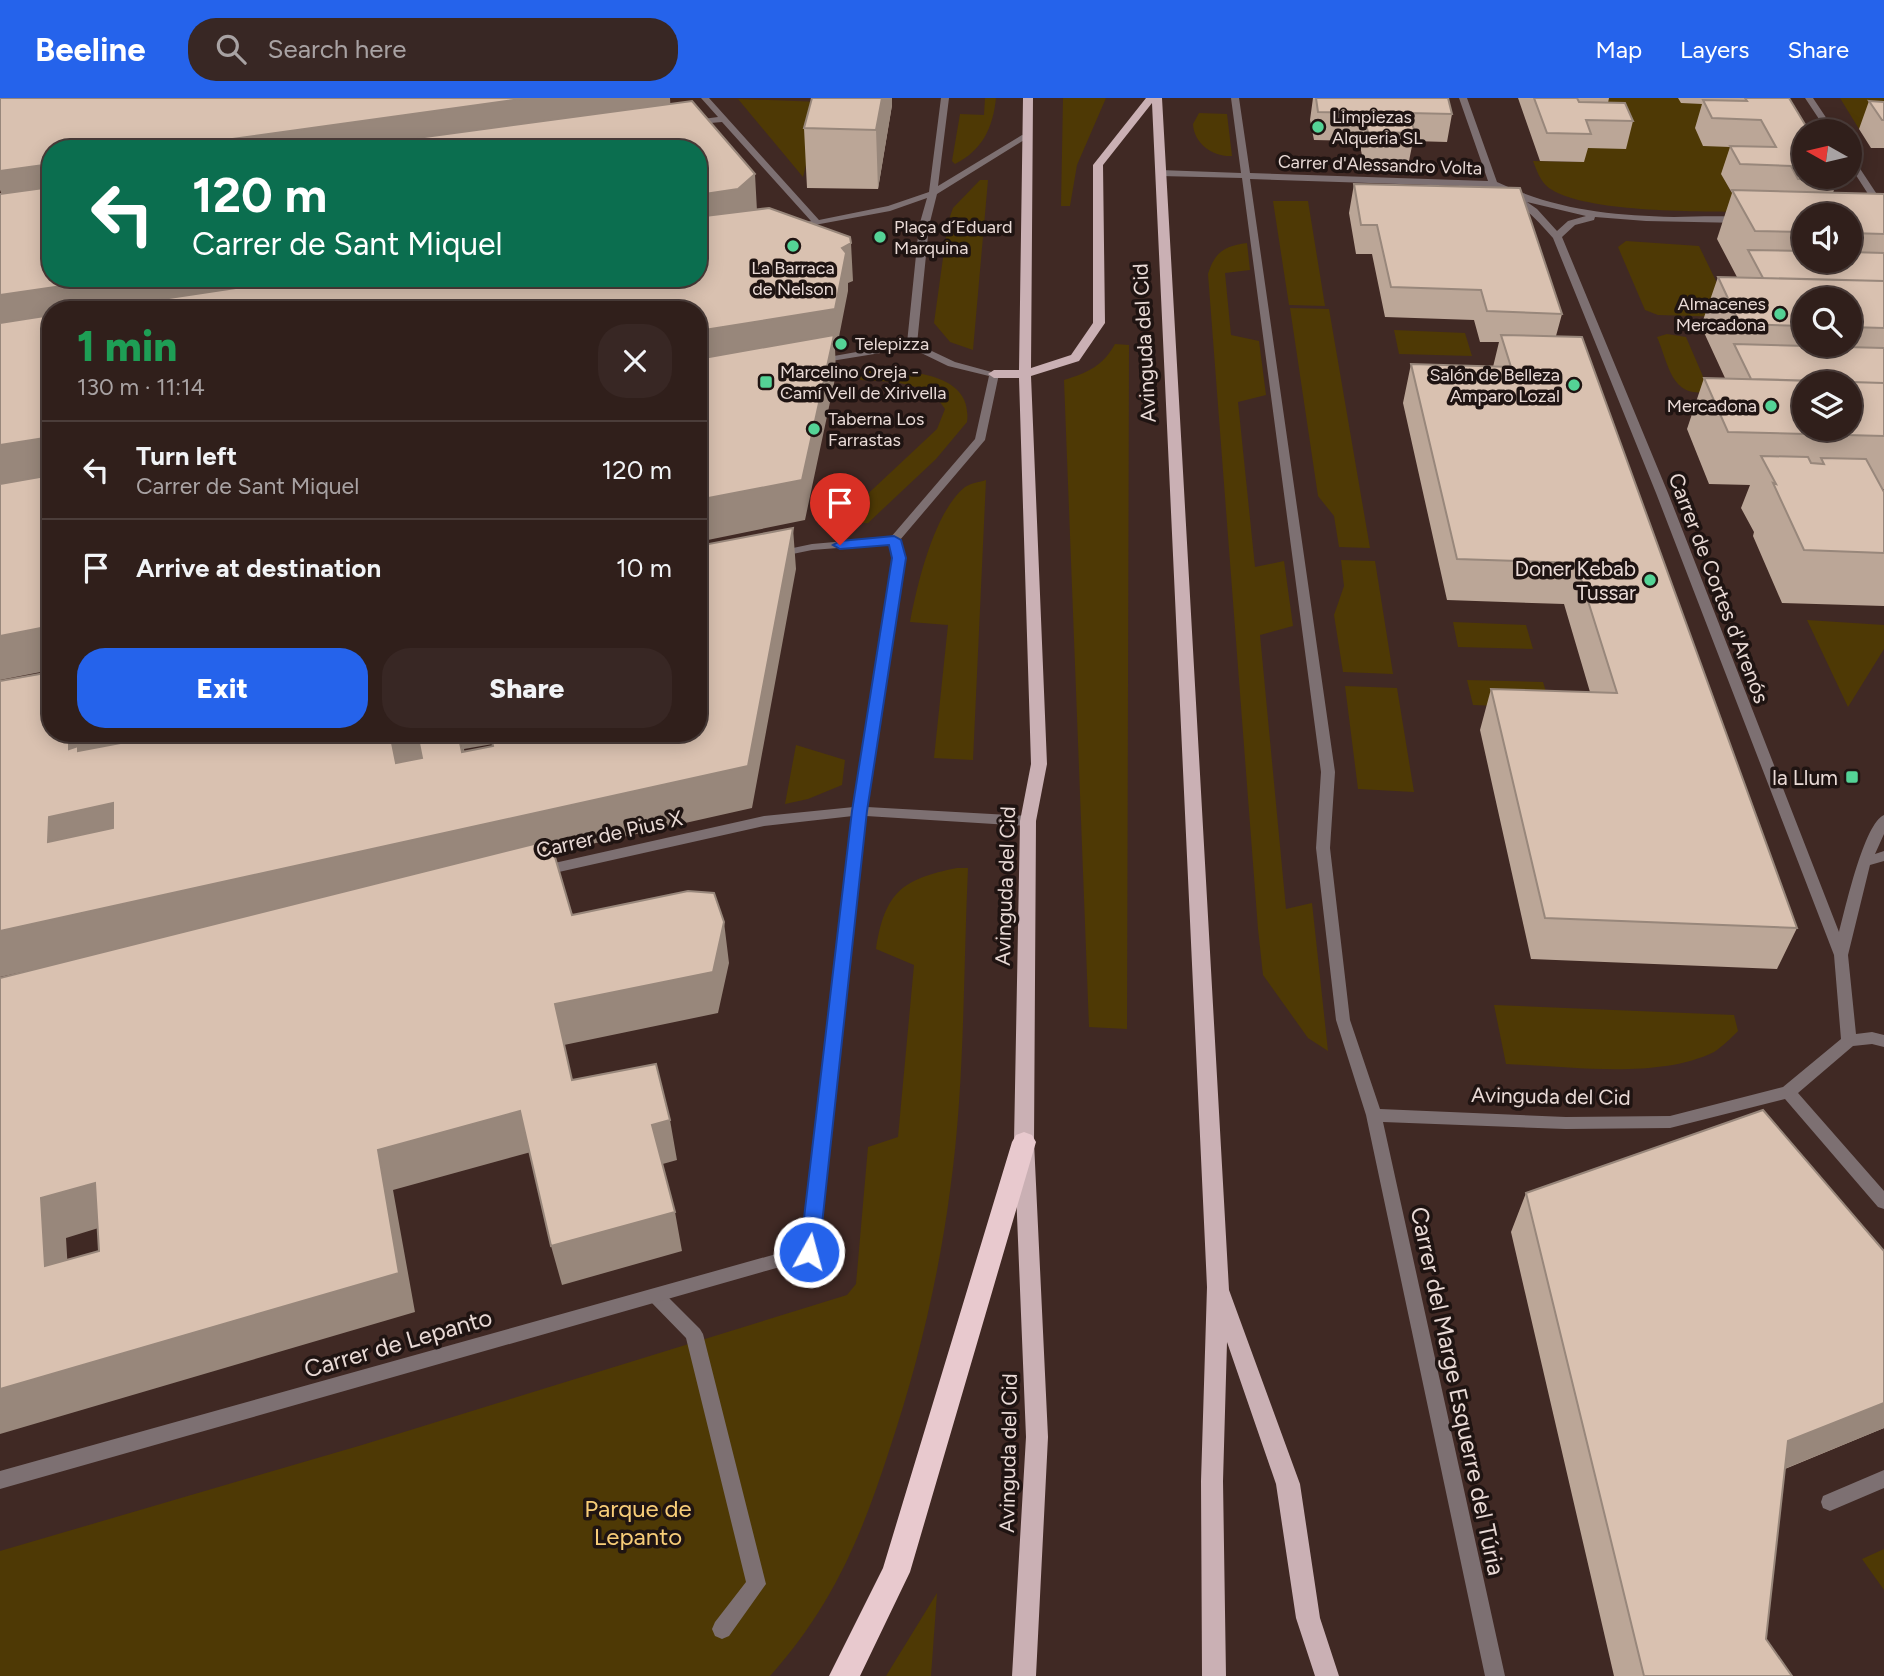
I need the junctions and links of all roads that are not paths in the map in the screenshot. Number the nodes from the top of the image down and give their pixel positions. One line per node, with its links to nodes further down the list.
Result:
1 (705, 98): 9 (street)
2 (945, 98): 17 (street)
3 (1028, 98): 12 (main road, Avinguda del Cid)
4 (1150, 98): 28 (main road)
5 (1157, 98): 13 (main road, Avinguda del Cid)
6 (1235, 98): 14 (street)
7 (1463, 98): 16 (street)
8 (1809, 98): 10 (street)
9 (723, 119): 11 (street); 22 (street)
10 (1823, 119)
11 (676, 125)
12 (1025, 136): 17 (street); 28 (main road, Avinguda del Cid)
13 (1160, 173): 14 (street, Carrer d'Alessandro Volta); 44 (main road, Avinguda del Cid)
14 (1244, 176): 16 (street, Carrer d'Alessandro Volta); 41 (street)
15 (1862, 178): 19 (street)
16 (1493, 184): 18 (street, Carrer d'Alessandro Volta)
17 (933, 192): 22 (street); 25 (street)
18 (1508, 193): 20 (street, Carrer d'Alessandro Volta); 24 (street, Carrer de Cortes d'Arenós)
19 (1884, 212)
20 (1597, 217): 21 (street, Carrer d'Alessandro Volta); 24 (street)
21 (1749, 220)
22 (817, 223): 23 (street)
23 (781, 230)
24 (1557, 237): 37 (street, Carrer de Cortes d'Arenós)
25 (912, 345): 26 (street); 27 (street)
26 (800, 365)
27 (994, 374): 28 (main road); 29 (street)
28 (1025, 374): 33 (main road, Avinguda del Cid)
29 (894, 540): 30 (street); 31 (street)
30 (762, 558)
31 (860, 811): 33 (street, Carrer de Pius X); 36 (street, Carrer de Pius X); 45 (street, Carrer de Lepanto)
32 (1884, 820): 35 (street)
33 (1028, 821): 42 (main road, Avinguda del Cid)
34 (1884, 856): 35 (street)
35 (1864, 862): 37 (street)
36 (532, 873)
37 (1841, 955): 38 (street)
38 (1849, 1041): 39 (street); 40 (street)
39 (1884, 1041)
40 (1788, 1092): 41 (street, Avinguda del Cid); 43 (street)
41 (1374, 1115): 54 (street, Carrer del Marge Esquerre del Túria)
42 (1024, 1142): 50 (highway); 51 (main road, Avinguda del Cid)
43 (1884, 1202)
44 (1218, 1287): 52 (main road, Avinguda del Cid); 53 (main road)
45 (656, 1296): 47 (street, Carrer de Lepanto); 49 (street)
46 (1884, 1479): 48 (street)
47 (0, 1480)
48 (1830, 1502)
49 (722, 1629)
50 (844, 1676)
51 (1024, 1676)
52 (1214, 1676)
53 (1326, 1676)
54 (1495, 1676)

